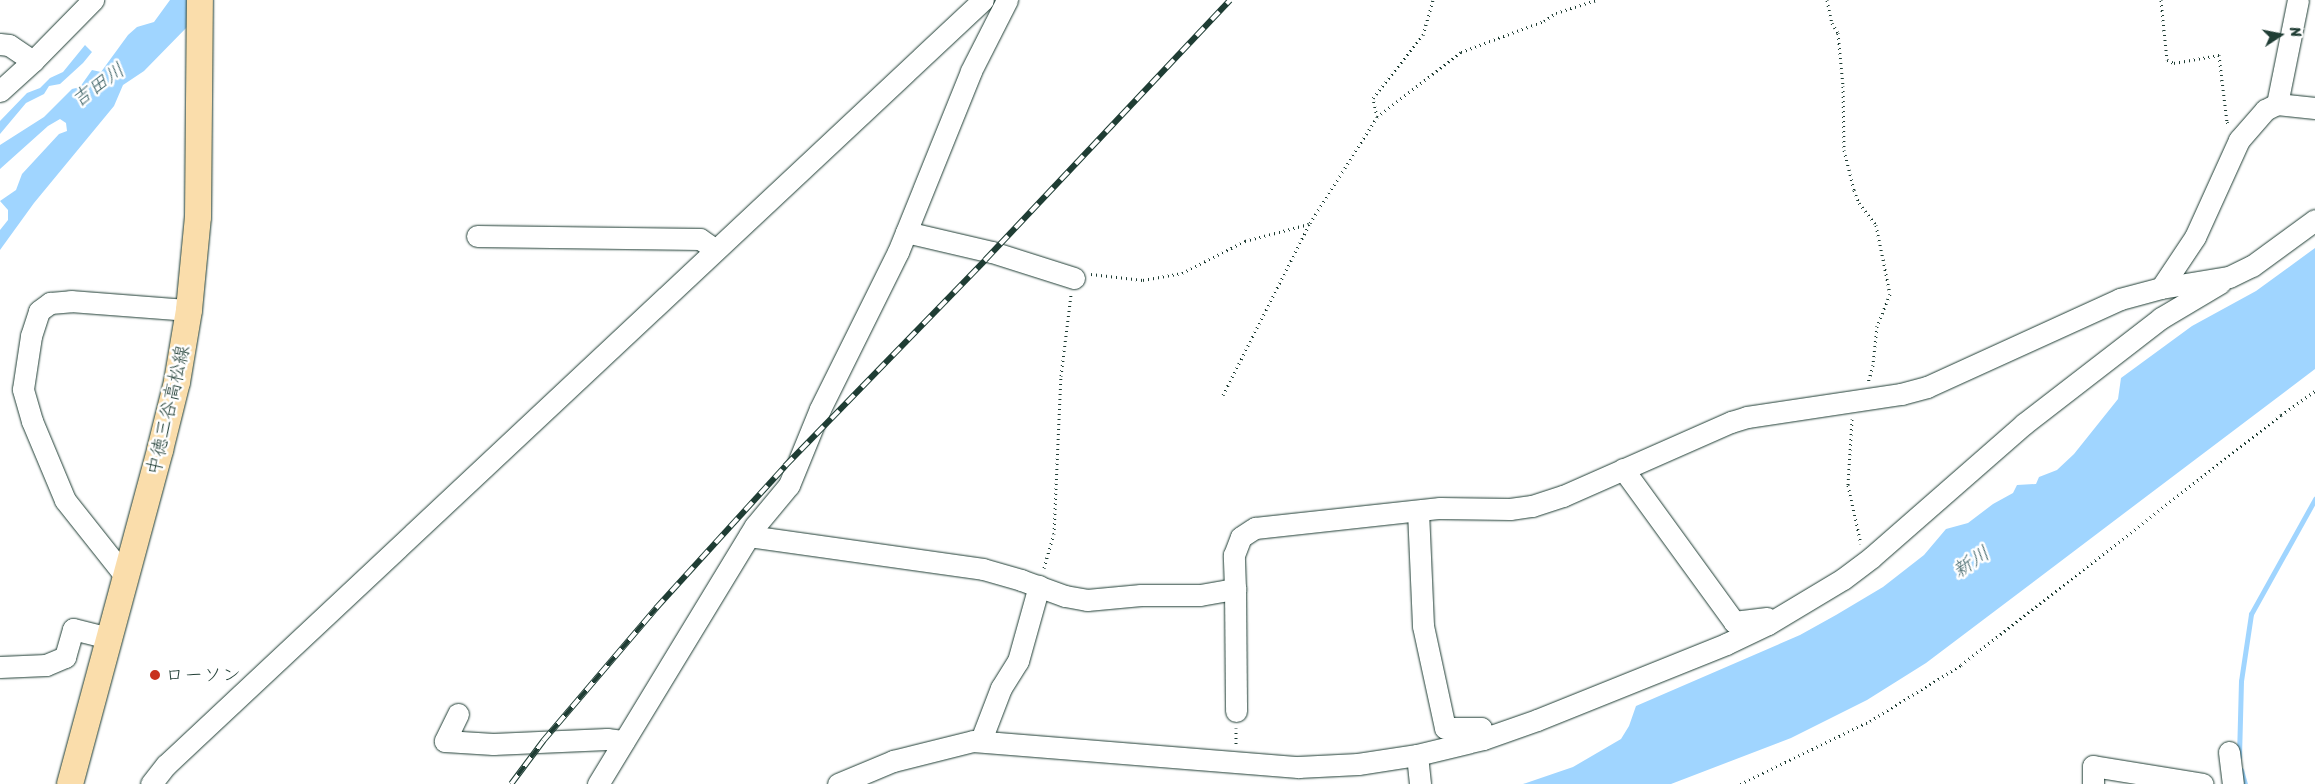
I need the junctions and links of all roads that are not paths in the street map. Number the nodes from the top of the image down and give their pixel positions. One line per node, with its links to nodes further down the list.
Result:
1 (71, 0): 7 (street)
2 (93, 0): 7 (street)
3 (200, 0): 20 (main road, 中徳三谷高松線)
4 (983, 0): 16 (street)
5 (1006, 0): 14 (street)
6 (2298, 0): 11 (street)
7 (72, 21): 9 (street)
8 (0, 44): 9 (street)
9 (32, 61): 10 (street)
10 (0, 91)
11 (2277, 104): 12 (street); 19 (street)
12 (2315, 108)
13 (2315, 220): 17 (street)
14 (906, 232): 18 (street); 23 (street)
15 (477, 236): 16 (street)
16 (716, 250): 39 (street)
17 (2229, 277): 19 (street); 27 (street)
18 (1074, 278)
19 (2160, 288): 21 (street)
20 (189, 310): 24 (main road, 中徳三谷高松線); 24 (street)
21 (1623, 469): 22 (street); 27 (street)
22 (1418, 510): 26 (street); 32 (street)
23 (749, 536): 25 (street); 34 (street)
24 (126, 577): 28 (main road, 中徳三谷高松線)
25 (1039, 586): 26 (street); 33 (street)
26 (1235, 590): 30 (street)
27 (1782, 616): 32 (street)
28 (109, 638): 29 (street); 38 (main road, 中徳三谷高松線)
29 (0, 667)
30 (1236, 711)
31 (458, 714): 34 (street)
32 (1483, 739): 36 (street)
33 (981, 740): 36 (street); 41 (street)
34 (624, 741): 40 (street)
35 (2229, 752): 44 (street)
36 (1417, 755): 42 (street)
37 (2195, 783): 43 (street)
38 (70, 784)
39 (150, 784)
40 (598, 784)
41 (838, 784)
42 (1420, 784)
43 (2093, 784)
44 (2233, 784)

